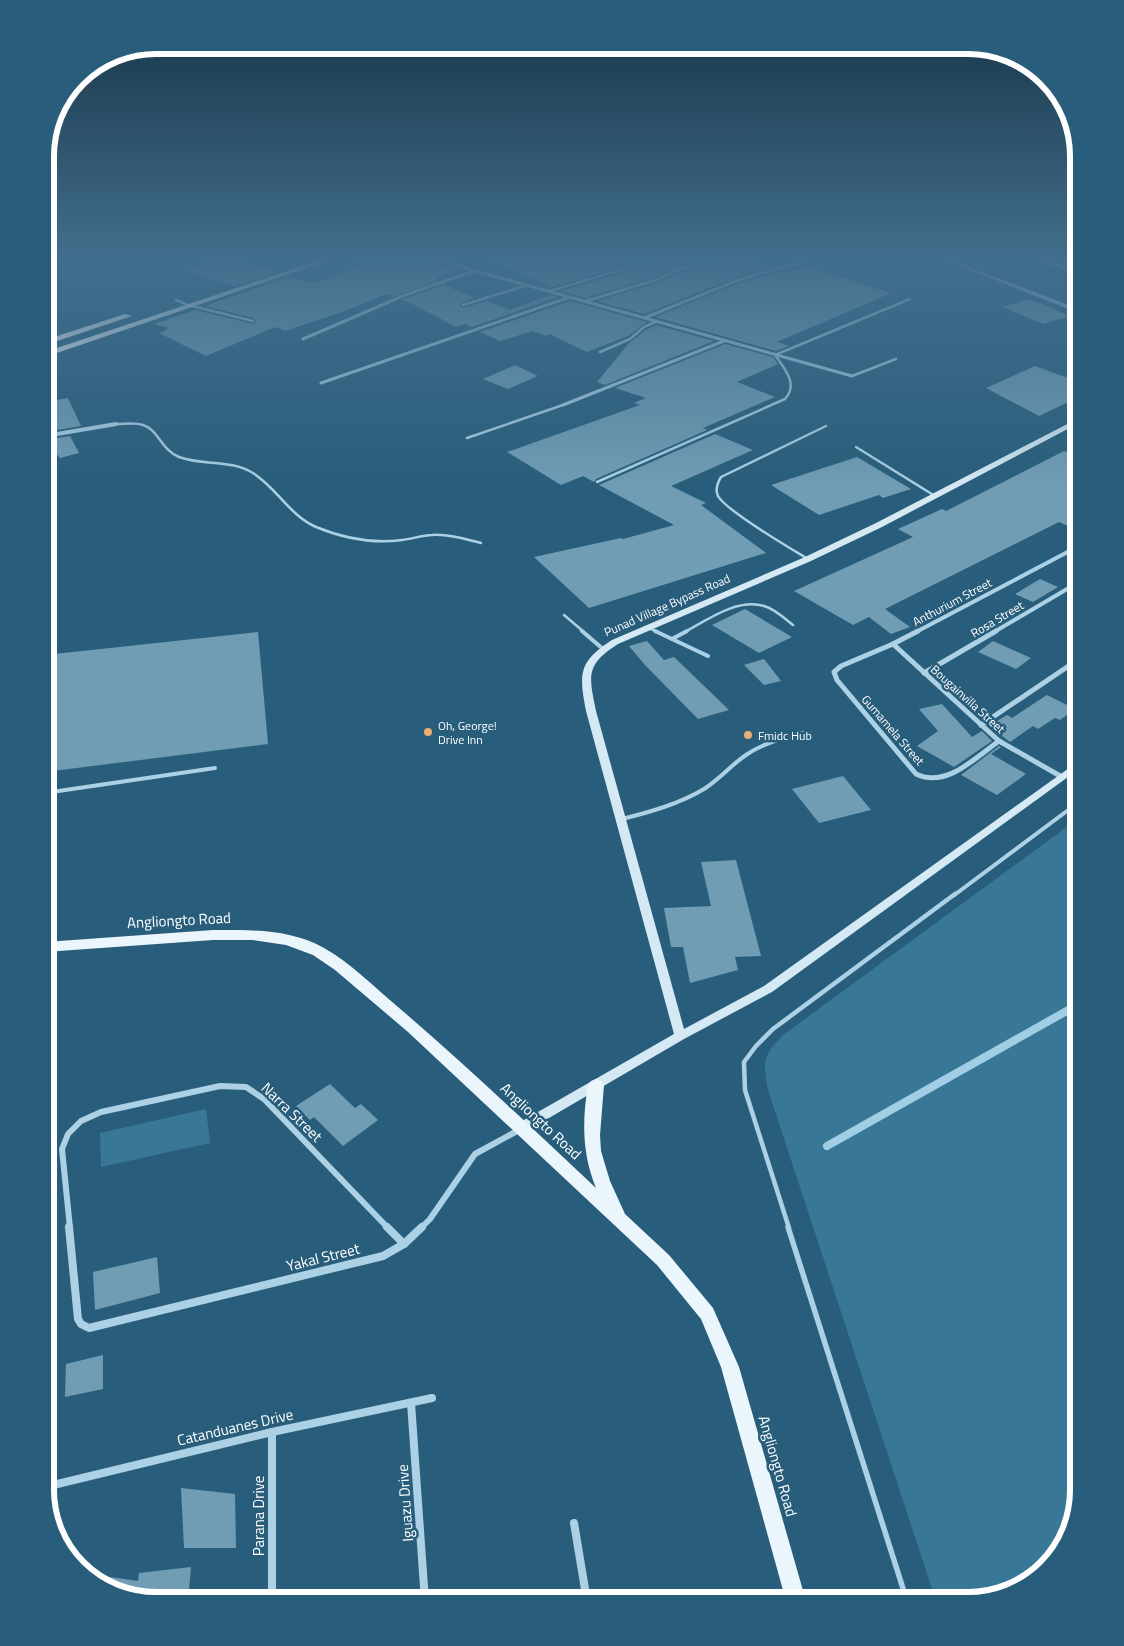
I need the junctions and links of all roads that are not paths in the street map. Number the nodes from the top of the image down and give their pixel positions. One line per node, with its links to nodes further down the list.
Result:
1 (74, 334): 9 (highway)
2 (101, 334): 11 (highway)
3 (315, 334): 8 (street)
4 (463, 334): 16 (street)
5 (636, 334): 12 (lane)
6 (699, 334): 10 (street)
7 (826, 334): 13 (lane)
8 (303, 339)
9 (54, 340)
10 (725, 341): 13 (street); 17 (street)
11 (54, 352)
12 (600, 352)
13 (775, 355): 15 (street); 24 (lane)
14 (896, 359): 15 (lane)
15 (852, 376)
16 (320, 383)
17 (563, 405): 22 (lane)
18 (116, 424): 21 (street); 26 (lane)
19 (1070, 425): 25 (main road, Punad Village Bypass Road)
20 (826, 426): 28 (lane)
21 (54, 434)
22 (467, 438)
23 (856, 447): 25 (lane)
24 (597, 482)
25 (935, 496): 28 (main road, Punad Village Bypass Road)
26 (481, 543)
27 (1070, 552): 34 (street, Anthurium Street)
28 (808, 559): 32 (main road, Punad Village Bypass Road)
29 (1070, 587): 39 (street, Rosa Street)
30 (564, 615): 35 (lane)
31 (793, 625): 33 (lane)
32 (647, 627): 33 (lane); 35 (main road, Punad Village Bypass Road)
33 (672, 639): 36 (lane)
34 (893, 644): 38 (street, Anthurium Street); 39 (street, Bougainvilla Street)
35 (603, 649): 48 (main road, Punad Village Bypass Road)
36 (708, 656)
37 (1070, 665): 40 (street)
38 (834, 672): 42 (street, Gumamela Street)
39 (924, 673): 40 (street, Bougainvilla Street)
40 (981, 725): 42 (street, Bougainvilla Street)
41 (803, 733): 48 (lane)
42 (999, 741): 45 (street, Bougainvilla Street)
43 (215, 768): 46 (lane)
44 (1070, 771): 45 (main road)
45 (1062, 777): 50 (main road)
46 (54, 792)
47 (1070, 809): 65 (lane)
48 (620, 820): 50 (main road, Punad Village Bypass Road)
49 (54, 946): 52 (main road, Angliongto Road)
50 (680, 1036): 51 (main road)
51 (596, 1085): 52 (main road); 53 (main road)
52 (521, 1128): 53 (main road, Angliongto Road); 54 (street, Yakal Street)
53 (624, 1224): 64 (main road, Angliongto Road)
54 (404, 1244): 55 (street, Yakal Street); 55 (street, Narra Street)
55 (83, 1326)
56 (432, 1398): 57 (street, Catanduanes Drive)
57 (411, 1403): 58 (street, Catanduanes Drive); 62 (street, Iguazu Drive)
58 (272, 1432): 59 (street, Catanduanes Drive); 61 (street, Parana Drive)
59 (54, 1485)
60 (574, 1523): 63 (street)
61 (272, 1592)
62 (425, 1592)
63 (586, 1592)
64 (793, 1592)
65 (904, 1592)

